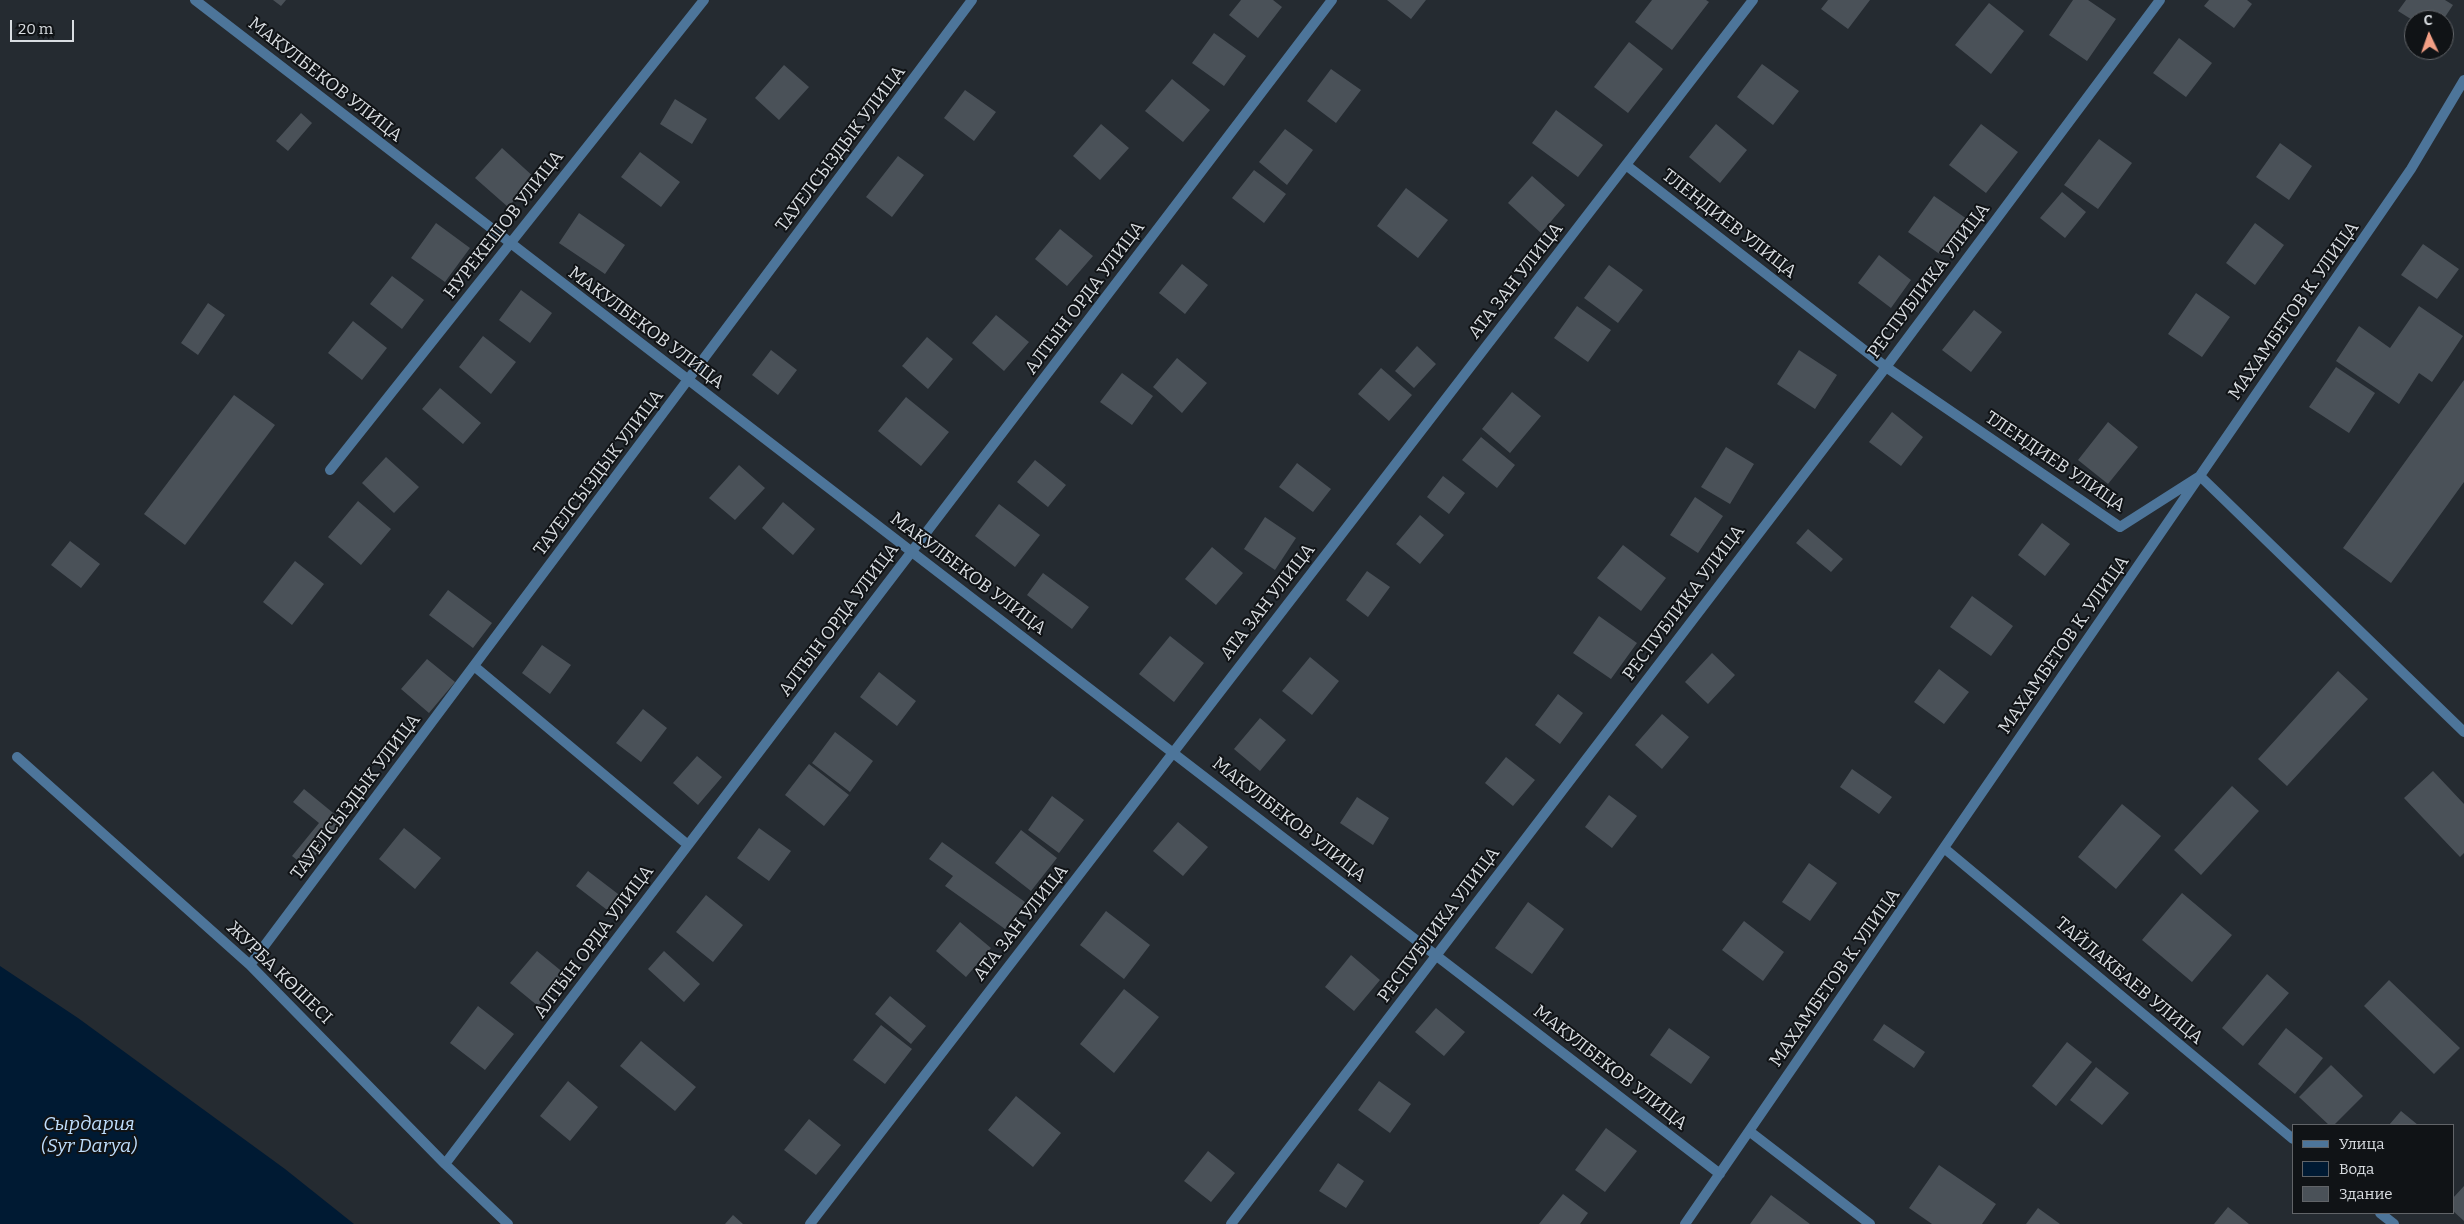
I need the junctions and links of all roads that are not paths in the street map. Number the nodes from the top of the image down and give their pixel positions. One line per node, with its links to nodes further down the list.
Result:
1 (195, 0): 9 (street, МАКУЛБЕКОВ УЛИЦА)
2 (704, 0): 9 (street, НУРЕКЕШОВ УЛИЦА)
3 (972, 0): 11 (street, ТАУЕЛСЫЗДЫК УЛИЦА)
4 (1332, 0): 14 (street, АЛТЫН ОРДА УЛИЦА)
5 (1753, 0): 8 (street, АТА ЗАН УЛИЦА)
6 (2160, 0): 10 (street, РЕСПУБЛИКА УЛИЦА)
7 (2464, 81): 13 (street, МАХАМБЕТОВ К. УЛИЦА)
8 (1626, 165): 10 (street, ТЛЕНДИЕВ УЛИЦА); 17 (street, АТА ЗАН УЛИЦА)
9 (510, 244): 11 (street, МАКУЛБЕКОВ УЛИЦА); 12 (street, НУРЕКЕШОВ УЛИЦА)
10 (1886, 367): 13 (street, ТЛЕНДИЕВ УЛИЦА); 21 (street, РЕСПУБЛИКА УЛИЦА)
11 (689, 380): 14 (street, МАКУЛБЕКОВ УЛИЦА); 15 (street, ТАУЕЛСЫЗДЫК УЛИЦА)
12 (330, 470)
13 (2200, 476): 16 (street); 20 (street, МАХАМБЕТОВ К. УЛИЦА)
14 (912, 551): 17 (street, МАКУЛБЕКОВ УЛИЦА); 19 (street, АЛТЫН ОРДА УЛИЦА)
15 (474, 666): 19 (street); 22 (street, ТАУЕЛСЫЗДЫК УЛИЦА)
16 (2464, 732)
17 (1173, 752): 21 (street, МАКУЛБЕКОВ УЛИЦА); 29 (street, АТА ЗАН УЛИЦА)
18 (17, 757): 22 (street, ЖУРБА КӨШЕСІ)
19 (688, 844): 25 (street, АЛТЫН ОРДА УЛИЦА)
20 (1944, 848): 23 (street, МАХАМБЕТОВ К. УЛИЦА); 24 (street, ТАЙЛАКБАЕВ УЛИЦА)
21 (1437, 955): 26 (street, МАКУЛБЕКОВ УЛИЦА); 30 (street, РЕСПУБЛИКА УЛИЦА)
22 (250, 964): 25 (street, ЖУРБА КӨШЕСІ)
23 (1749, 1131): 26 (street, МАХАМБЕТОВ К. УЛИЦА); 32 (street)
24 (2292, 1138)
25 (444, 1164): 28 (street, ЖУРБА КӨШЕСІ)
26 (1720, 1174): 31 (street, МАХАМБЕТОВ К. УЛИЦА)
27 (2381, 1214): 33 (street)
28 (508, 1224)
29 (810, 1224)
30 (1231, 1224)
31 (1686, 1224)
32 (1870, 1224)
33 (2394, 1224)

